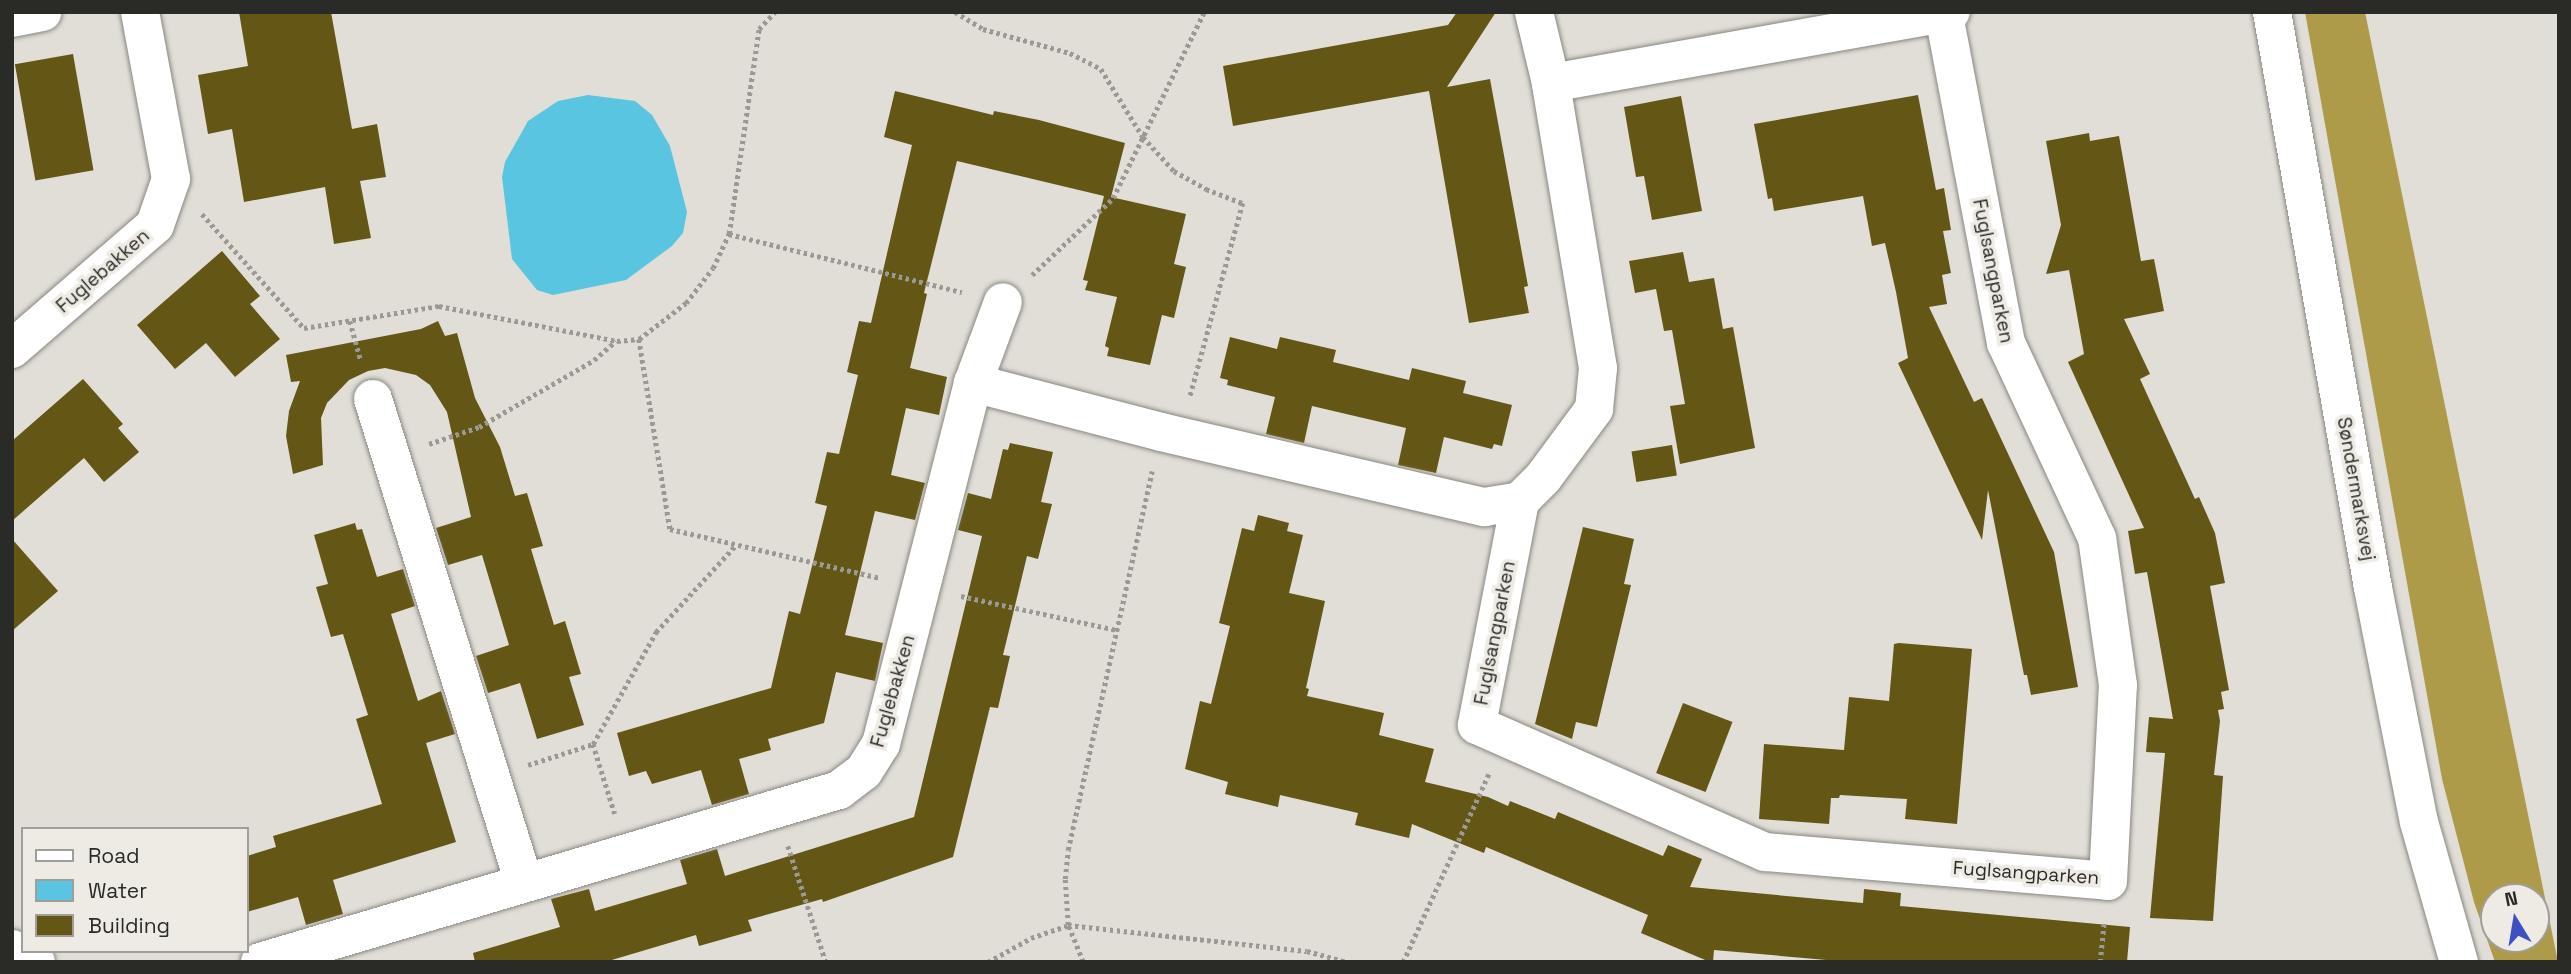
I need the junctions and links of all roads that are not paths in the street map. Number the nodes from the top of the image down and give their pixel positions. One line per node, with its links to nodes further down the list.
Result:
1 (42, 12): 6 (street)
2 (141, 12): 9 (street, Fuglebakken)
3 (1534, 12): 7 (street)
4 (2272, 12): 17 (street, Søndermarksvej)
5 (1947, 14): 7 (street, Fuglsangparken); 12 (street, Fuglsangparken)
6 (12, 18)
7 (1551, 83): 12 (street)
8 (1003, 302): 10 (street, Fuglebakken)
9 (12, 349)
10 (973, 383): 12 (street); 13 (street, Fuglebakken)
11 (373, 399): 13 (street)
12 (1520, 501)
13 (524, 883): 16 (street, Fuglebakken)
14 (12, 949): 15 (street)
15 (36, 962)
16 (260, 962)
17 (2459, 962)

